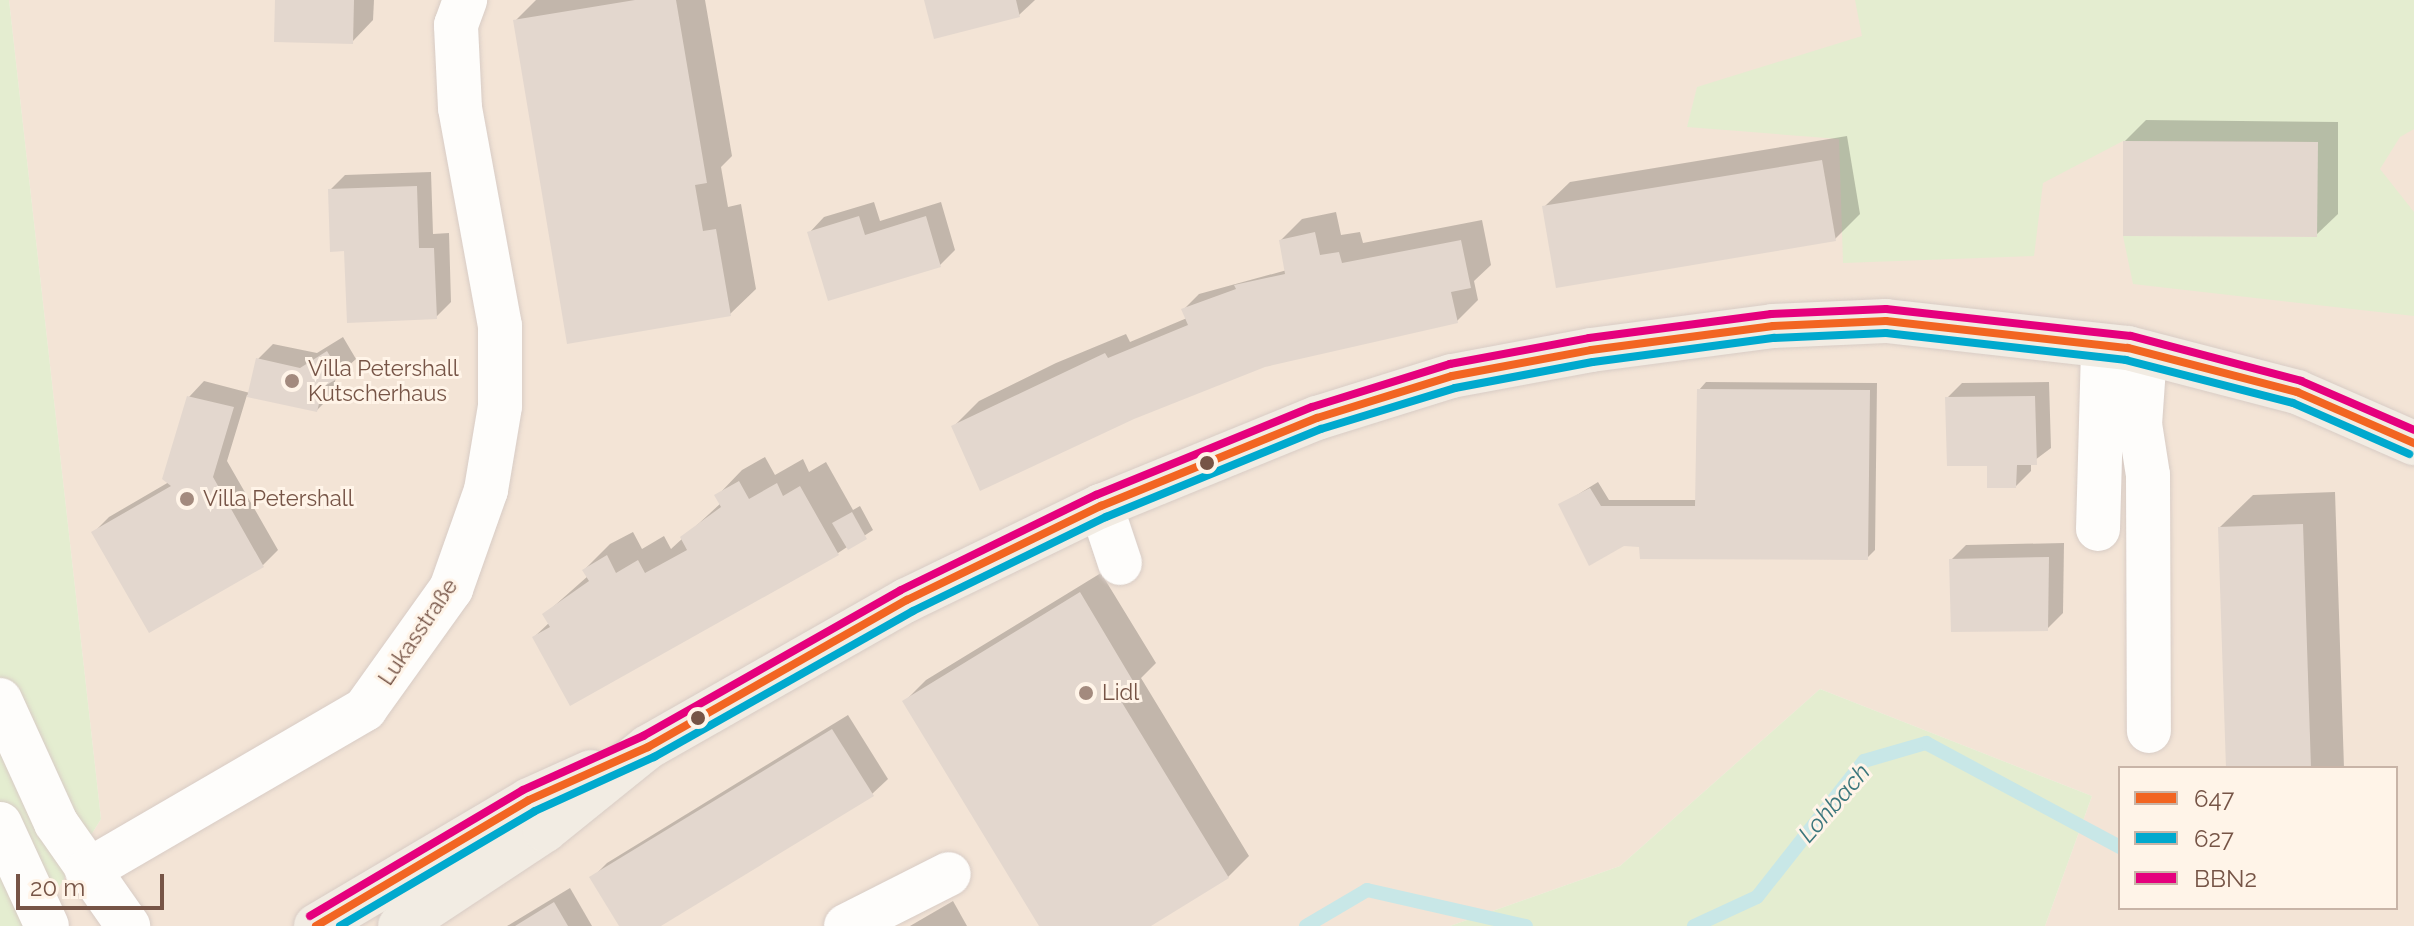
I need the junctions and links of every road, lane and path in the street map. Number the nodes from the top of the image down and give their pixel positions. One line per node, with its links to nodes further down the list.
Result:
1 (465, 0): 11 (street, Lukasstraße)
2 (2124, 350): 3 (main road); 4 (main road); 5 (street); 8 (street)
3 (2414, 443)
4 (1101, 506): 6 (street); 9 (main road)
5 (2098, 529)
6 (1120, 563)
7 (0, 700): 11 (street)
8 (2149, 731)
9 (648, 747): 15 (main road); 16 (main road)
10 (0, 824): 13 (street)
11 (87, 871): 14 (street)
12 (949, 874): 17 (street)
13 (47, 926)
14 (128, 926)
15 (316, 926)
16 (400, 926)
17 (846, 926)

